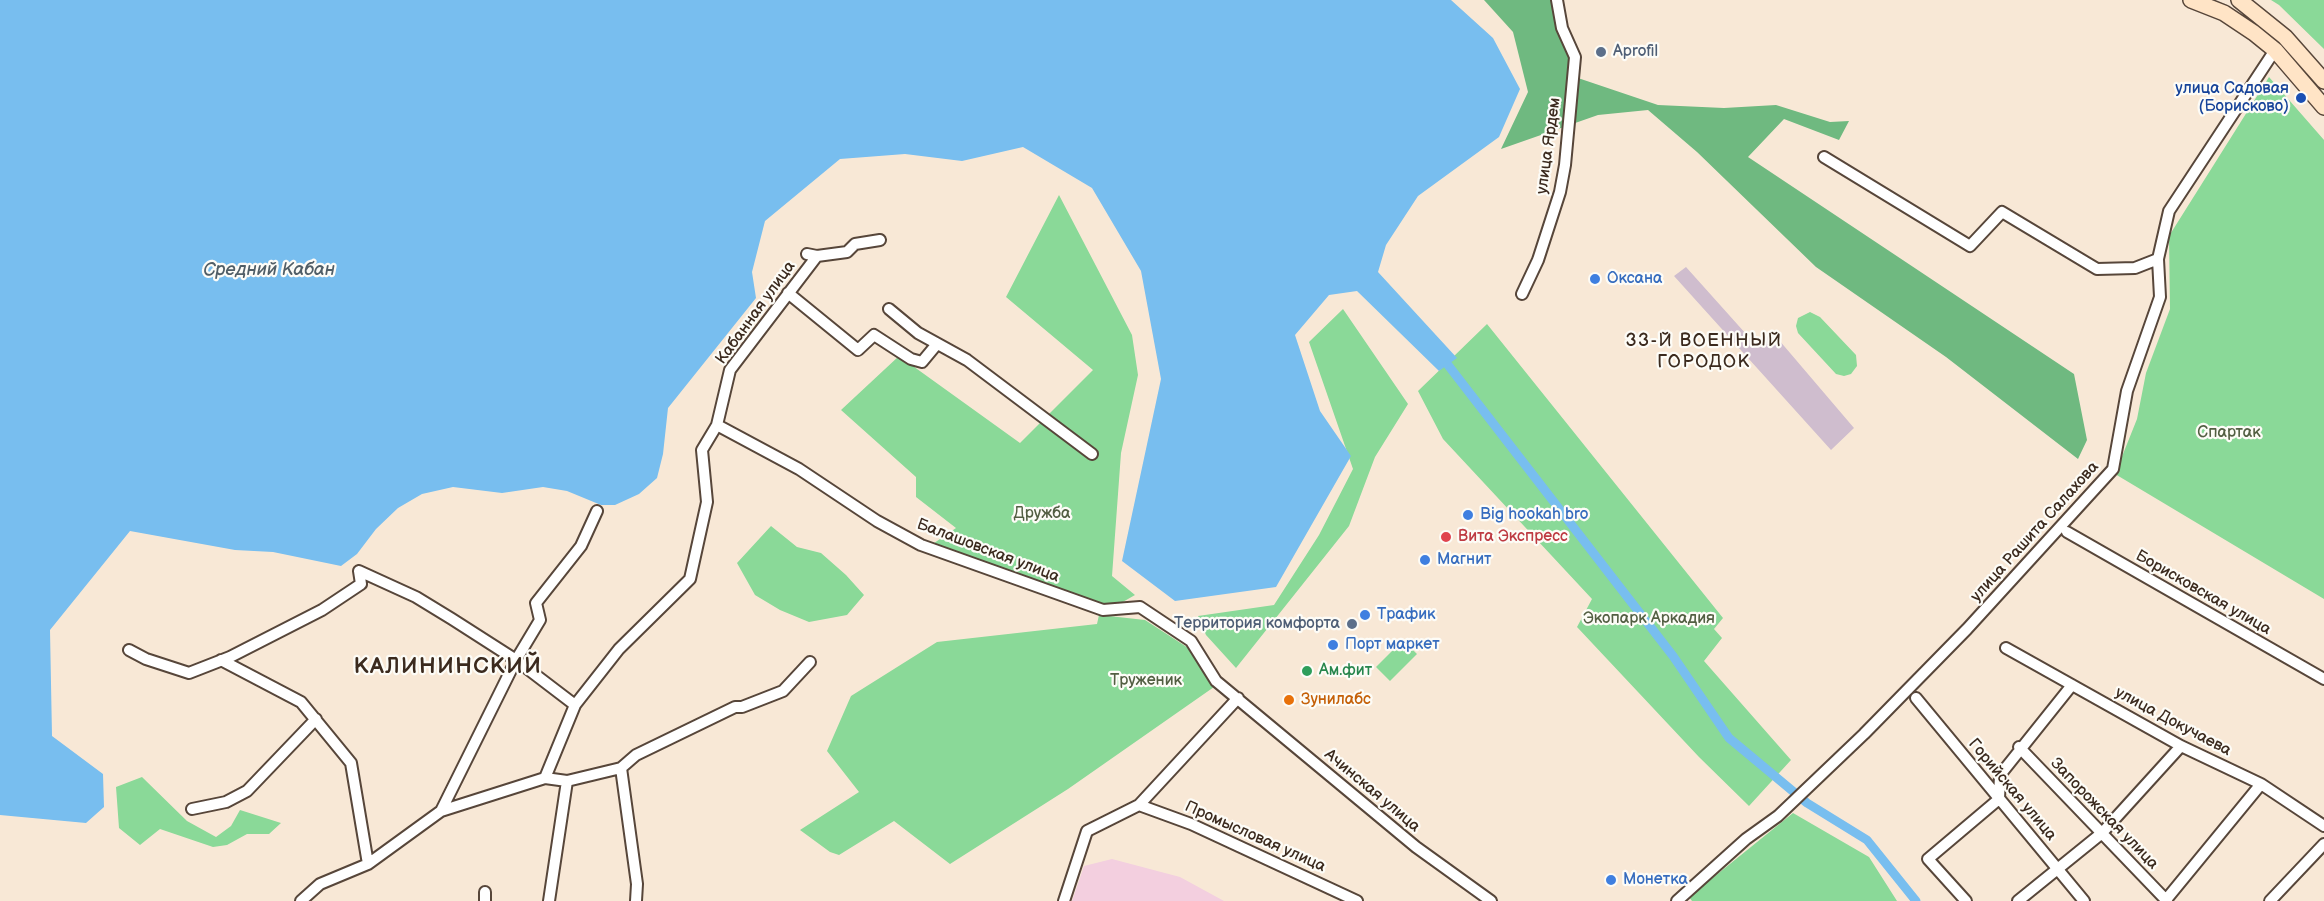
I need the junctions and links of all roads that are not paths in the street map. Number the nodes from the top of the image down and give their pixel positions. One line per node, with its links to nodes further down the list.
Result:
1 (1557, 0): 12 (street, улица Ярдем)
2 (2191, 0): 5 (main road)
3 (2239, 0): 4 (main road)
4 (2285, 37): 5 (main road); 6 (main road)
5 (2275, 50): 7 (main road); 10 (street, улица Рашита Салахова)
6 (2324, 81)
7 (2324, 107)
8 (1824, 157): 10 (street)
9 (880, 240): 11 (street, Кабанная улица)
10 (2158, 260): 51 (street, улица Рашита Салахова)
11 (788, 293): 14 (street); 15 (street, Кабанная улица)
12 (1522, 294)
13 (889, 309): 14 (street)
14 (937, 344): 16 (street)
15 (717, 425): 26 (street, Балашовская улица); 28 (street, Кабанная улица)
16 (1092, 454)
17 (597, 511): 22 (street)
18 (2067, 532): 24 (street, Борисковская улица)
19 (2006, 648): 25 (street, улица Докучаева)
20 (129, 650): 21 (street)
21 (221, 660): 22 (street); 29 (street)
22 (516, 660): 28 (street); 39 (street)
23 (810, 662): 32 (street)
24 (2324, 679)
25 (2072, 685): 30 (street, улица Докучаева); 31 (street)
26 (1238, 698): 37 (street); 50 (street, Ачинская улица)
27 (1916, 698): 36 (street, Горийская улица)
28 (575, 705): 33 (street, Кабанная улица)
29 (316, 719): 38 (street); 43 (street)
30 (2181, 746): 35 (street, улица Докучаева); 41 (street)
31 (2019, 747): 36 (street); 41 (street, Запорожская улица)
32 (621, 768): 34 (street); 47 (street)
33 (545, 778): 34 (street); 39 (street)
34 (567, 781): 46 (street)
35 (2261, 784): 40 (street, улица Докучаева); 55 (street)
36 (1999, 799): 44 (street, Горийская улица); 52 (street)
37 (1139, 805): 48 (street); 49 (street, Промысловая улица)
38 (192, 809)
39 (441, 811): 43 (street)
40 (2324, 825)
41 (2102, 833): 44 (street); 55 (street, Запорожская улица)
42 (2324, 844): 56 (street)
43 (368, 864): 45 (street)
44 (2058, 870): 53 (street); 54 (street, Горийская улица)
45 (301, 901)
46 (549, 901)
47 (636, 901)
48 (1064, 901)
49 (1358, 901)
50 (1491, 901)
51 (1677, 901)
52 (1966, 901)
53 (2018, 901)
54 (2084, 901)
55 (2166, 901)
56 (2270, 901)

